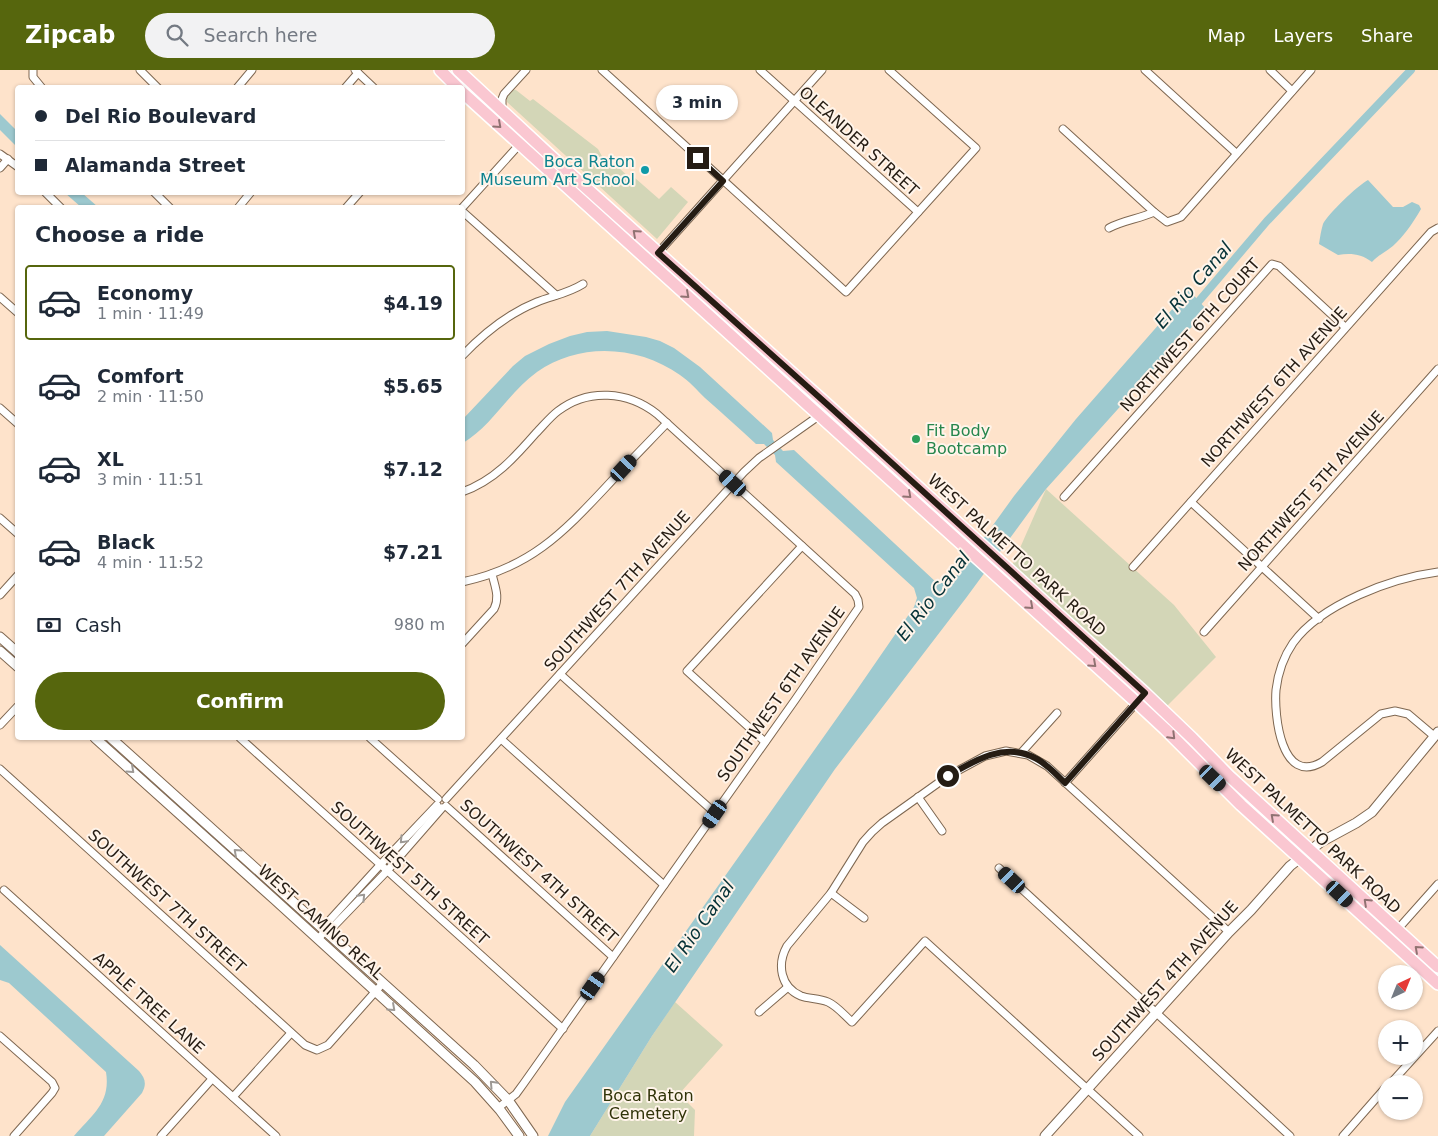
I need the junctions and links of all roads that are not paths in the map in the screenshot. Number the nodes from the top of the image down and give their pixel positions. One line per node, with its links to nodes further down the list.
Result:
1 (32, 70): 15 (street)
2 (140, 70): 16 (street)
3 (252, 70): 17 (street)
4 (440, 70): 20 (main road, WEST PALMETTO PARK ROAD)
5 (526, 70): 25 (street)
6 (602, 70): 34 (street)
7 (760, 70): 24 (street, OLEANDER STREET)
8 (822, 70): 24 (street)
9 (889, 70): 44 (street)
10 (1145, 70): 29 (street)
11 (1270, 70): 22 (street)
12 (1311, 70): 22 (street)
13 (357, 71): 18 (street); 19 (street)
14 (464, 72): 21 (street); 25 (main road, WEST PALMETTO PARK ROAD)
15 (40, 85)
16 (155, 85)
17 (240, 85)
18 (347, 85)
19 (371, 85)
20 (454, 85)
21 (458, 85)
22 (1292, 91): 29 (street)
23 (465, 95): 28 (main road, WEST PALMETTO PARK ROAD, one-way to 28)
24 (794, 100): 34 (street); 44 (street, OLEANDER STREET)
25 (502, 111): 27 (main road, WEST PALMETTO PARK ROAD)
26 (1063, 129): 45 (street)
27 (528, 135): 28 (street); 49 (main road, WEST PALMETTO PARK ROAD, one-way to 27)
28 (519, 144): 43 (street); 50 (main road, WEST PALMETTO PARK ROAD)
29 (1236, 153): 45 (street)
30 (0, 154): 31 (street)
31 (8, 159): 32 (street); 33 (street)
32 (15, 165)
33 (0, 168)
34 (723, 181): 44 (street); 49 (street)
35 (48, 195): 39 (street)
36 (157, 195): 40 (street)
37 (249, 195): 41 (street)
38 (357, 195): 42 (street)
39 (58, 205)
40 (167, 205)
41 (240, 205)
42 (349, 205)
43 (465, 207)
44 (918, 212)
45 (1154, 212): 47 (street)
46 (465, 213): 52 (street)
47 (1109, 228)
48 (1438, 228): 55 (street, NORTHWEST 6TH AVENUE)
49 (658, 253): 50 (street); 62 (main road, WEST PALMETTO PARK ROAD)
50 (650, 262): 59 (main road, WEST PALMETTO PARK ROAD, one-way to 59)
51 (583, 284): 52 (street)
52 (556, 295): 56 (street)
53 (0, 297): 54 (street)
54 (15, 311)
55 (1346, 327): 67 (street, NORTHWEST 6TH COURT); 68 (street, NORTHWEST 6TH AVENUE)
56 (465, 353)
57 (1438, 369): 73 (street, NORTHWEST 5TH AVENUE)
58 (0, 408): 60 (street)
59 (820, 415): 62 (main road); 63 (main road, WEST PALMETTO PARK ROAD); 65 (street, SOUTHWEST 7TH AVENUE)
60 (15, 421)
61 (667, 422): 65 (street); 66 (street); 75 (street)
62 (864, 438): 64 (main road, WEST PALMETTO PARK ROAD)
63 (865, 456): 64 (main road); 88 (main road, WEST PALMETTO PARK ROAD, one-way to 88)
64 (908, 477): 87 (main road, WEST PALMETTO PARK ROAD)
65 (733, 483): 71 (street); 86 (street, SOUTHWEST 7TH AVENUE)
66 (465, 491)
67 (1064, 497)
68 (1190, 502): 72 (street, NORTHWEST 6TH AVENUE); 73 (street)
69 (0, 518): 70 (street)
70 (15, 531)
71 (802, 546): 98 (street, SOUTHWEST 6TH AVENUE); 98 (street)
72 (1133, 567)
73 (1262, 567): 79 (street); 80 (street, NORTHWEST 5TH AVENUE)
74 (1438, 572): 79 (street)
75 (492, 574): 77 (street); 82 (street)
76 (15, 578): 78 (street)
77 (465, 581)
78 (0, 595)
79 (1319, 618): 92 (street)
80 (1204, 632)
81 (0, 637): 83 (street)
82 (465, 641)
83 (15, 650)
84 (0, 652): 85 (street)
85 (15, 664)
86 (560, 674): 93 (street, SOUTHWEST 7TH AVENUE); 106 (street)
87 (1145, 693): 88 (street); 108 (main road, WEST PALMETTO PARK ROAD, one-way to 87)
88 (1136, 703): 101 (street); 109 (main road, WEST PALMETTO PARK ROAD, one-way to 109)
89 (15, 709): 91 (street)
90 (1057, 713): 99 (street)
91 (0, 725)
92 (1436, 734): 108 (street, SOUTHWEST 4TH AVENUE)
93 (501, 738): 104 (street, SOUTHWEST 7TH AVENUE); 114 (street)
94 (97, 740): 105 (street, WEST CAMINO REAL, one-way to 105)
95 (113, 740): 103 (street, WEST CAMINO REAL)
96 (242, 740): 110 (street, SOUTHWEST 5TH STREET)
97 (375, 740): 104 (street, SOUTHWEST 4TH STREET)
98 (766, 742): 106 (street, SOUTHWEST 6TH AVENUE)
99 (1021, 753): 101 (street); 102 (street)
100 (0, 769): 133 (street, SOUTHWEST 7TH STREET)
101 (1065, 783): 120 (street)
102 (918, 797): 107 (street); 116 (street)
103 (177, 798): 105 (street); 118 (street, WEST CAMINO REAL, one-way to 103)
104 (442, 803): 110 (street, SOUTHWEST 7TH AVENUE, one-way to 110); 112 (street, SOUTHWEST 7TH AVENUE); 123 (street, SOUTHWEST 4TH STREET)
105 (170, 806): 121 (street, WEST CAMINO REAL)
106 (715, 814): 114 (street, SOUTHWEST 6TH AVENUE)
107 (942, 831)
108 (1310, 850): 109 (street, SOUTHWEST 4TH AVENUE); 119 (main road, WEST PALMETTO PARK ROAD, one-way to 108)
109 (1300, 858): 120 (street, SOUTHWEST 4TH AVENUE); 122 (main road, WEST PALMETTO PARK ROAD)
110 (380, 865): 112 (street, SOUTHWEST 5TH STREET); 118 (street, SOUTHWEST 7TH AVENUE)
111 (999, 868): 130 (street)
112 (387, 871): 118 (street, SOUTHWEST 7TH AVENUE, one-way to 112); 131 (street, SOUTHWEST 5TH STREET)
113 (1438, 884): 119 (street)
114 (664, 885): 123 (street, SOUTHWEST 6TH AVENUE)
115 (4, 890): 136 (street, APPLE TREE LANE)
116 (831, 893): 117 (street); 127 (street)
117 (864, 918)
118 (326, 930): 121 (street, SOUTHWEST 7TH AVENUE); 125 (street, WEST CAMINO REAL)
119 (1397, 930): 122 (street); 124 (main road, WEST PALMETTO PARK ROAD, one-way to 119)
120 (1228, 932): 130 (street, SOUTHWEST 4TH AVENUE)
121 (318, 939): 128 (street, WEST CAMINO REAL)
122 (1389, 939): 126 (main road, WEST PALMETTO PARK ROAD)
123 (613, 957): 131 (street, SOUTHWEST 6TH AVENUE)
124 (1438, 967)
125 (383, 983): 128 (street); 140 (street, WEST CAMINO REAL, one-way to 125)
126 (1438, 983)
127 (788, 987): 129 (street); 137 (street)
128 (375, 992): 133 (street, SOUTHWEST 7TH STREET); 141 (street, WEST CAMINO REAL, one-way to 141)
129 (759, 1012)
130 (1156, 1012): 137 (street, SOUTHWEST 4TH AVENUE); 149 (street)
131 (563, 1029): 140 (street, SOUTHWEST 6TH AVENUE)
132 (1438, 1031): 135 (street)
133 (291, 1033): 139 (street)
134 (0, 1036): 142 (street)
135 (1398, 1075)
136 (212, 1079): 139 (street, APPLE TREE LANE); 143 (street)
137 (1087, 1089): 147 (street, SOUTHWEST 4TH AVENUE); 148 (street)
138 (1378, 1096): 150 (street)
139 (233, 1097): 144 (street, APPLE TREE LANE)
140 (508, 1100): 141 (street, SOUTHWEST 6TH AVENUE); 146 (street, WEST CAMINO REAL)
141 (498, 1108): 145 (street, WEST CAMINO REAL)
142 (14, 1136)
143 (161, 1136)
144 (276, 1136)
145 (519, 1136)
146 (534, 1136)
147 (1045, 1136)
148 (1138, 1136)
149 (1290, 1136)
150 (1343, 1136)

